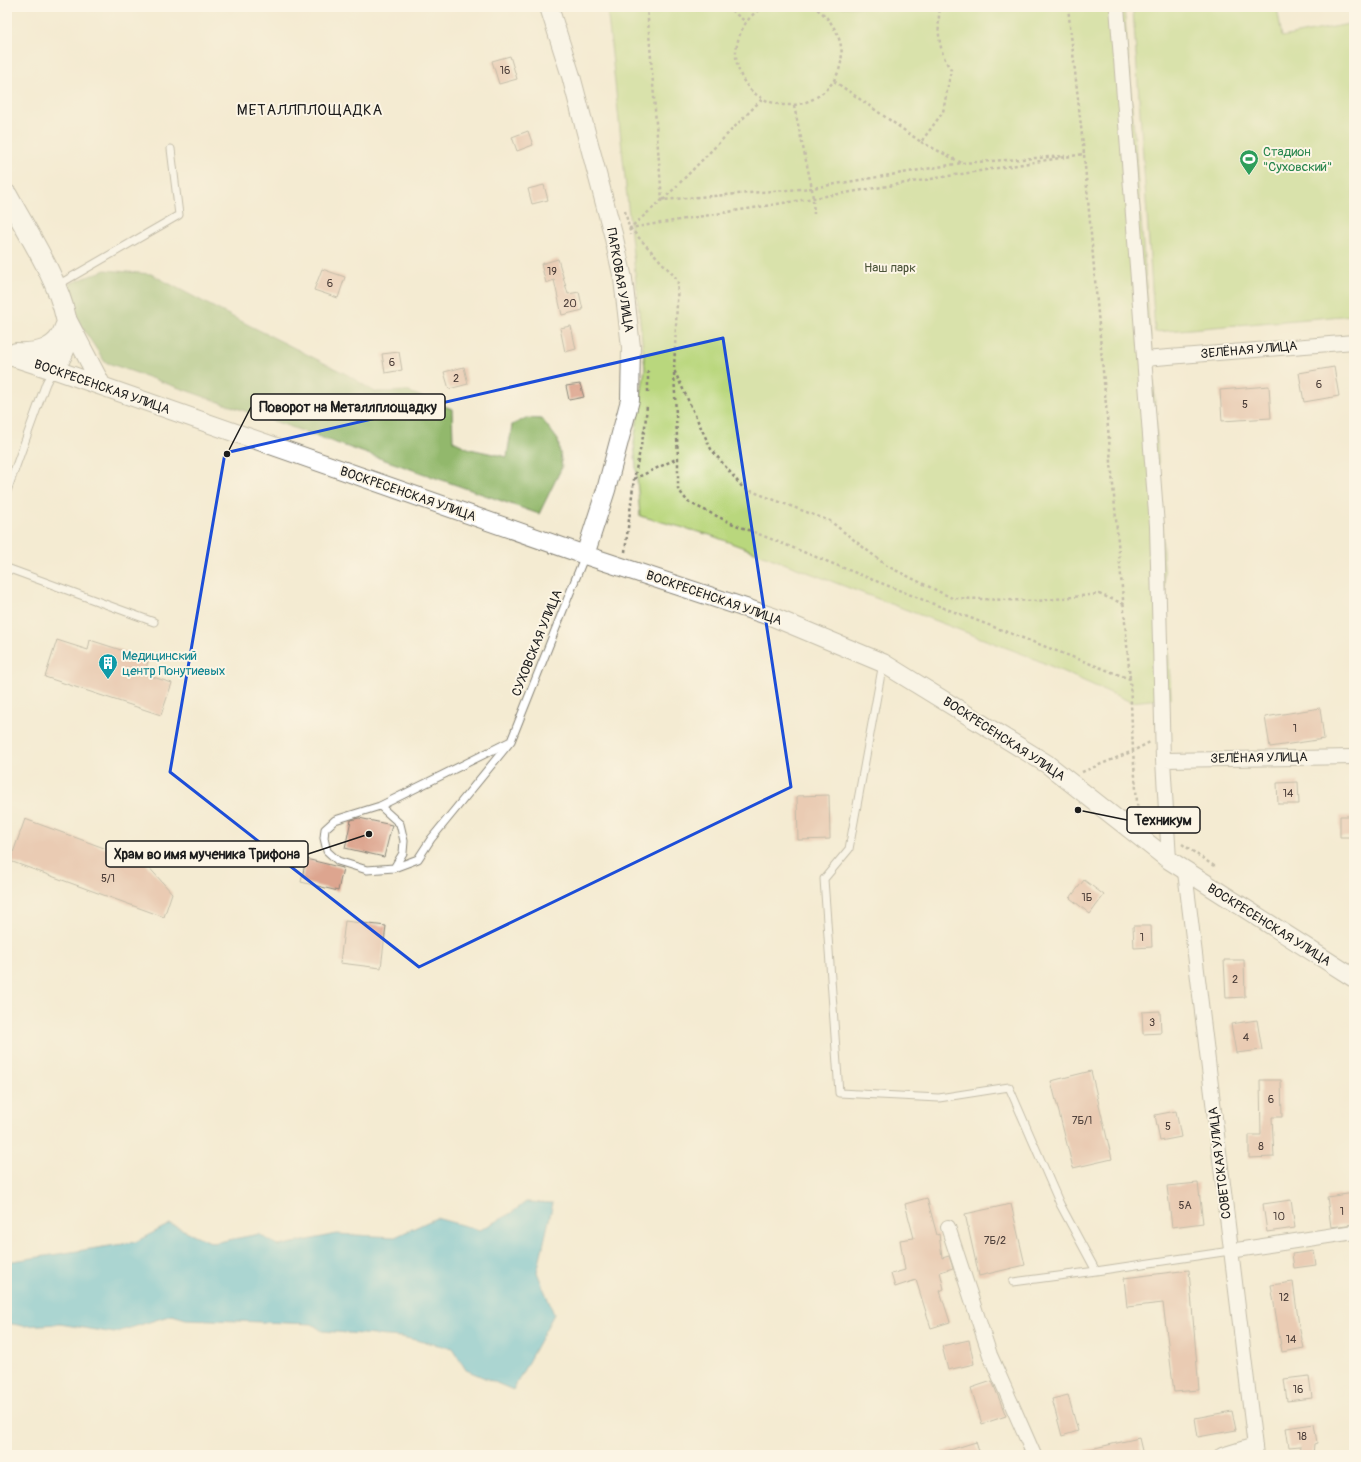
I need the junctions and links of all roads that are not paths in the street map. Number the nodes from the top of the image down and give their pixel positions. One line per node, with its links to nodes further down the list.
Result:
1 (549, 7): 13 (street, ПАРКОВАЯ УЛИЦА)
2 (1117, 7): 9 (street)
3 (171, 149): 5 (lane)
4 (7, 194): 5 (main road)
5 (56, 286): 6 (main road)
6 (67, 319): 8 (main road); 10 (main road); 11 (street)
7 (1354, 342): 9 (street, ЗЕЛЁНАЯ УЛИЦА)
8 (7, 353): 10 (main road, ВОСКРЕСЕНСКАЯ УЛИЦА)
9 (1144, 359): 19 (street)
10 (53, 369): 11 (street, ВОСКРЕСЕНСКАЯ УЛИЦА); 12 (lane)
11 (102, 386): 13 (street, ВОСКРЕСЕНСКАЯ УЛИЦА)
12 (7, 491)
13 (585, 555): 16 (street, ВОСКРЕСЕНСКАЯ УЛИЦА); 17 (lane, СУХОВСКАЯ УЛИЦА)
14 (7, 568): 15 (lane)
15 (154, 622)
16 (883, 663): 21 (street, ВОСКРЕСЕНСКАЯ УЛИЦА); 28 (lane)
17 (511, 741): 20 (lane); 22 (lane, СУХОВСКАЯ УЛИЦА)
18 (1354, 757): 19 (street, ЗЕЛЁНАЯ УЛИЦА)
19 (1163, 760): 21 (street)
20 (380, 806): 22 (lane); 22 (lane)
21 (1168, 860): 23 (street, ВОСКРЕСЕНСКАЯ УЛИЦА)
22 (394, 868)
23 (1185, 872): 24 (street, ВОСКРЕСЕНСКАЯ УЛИЦА); 27 (street, СОВЕТСКАЯ УЛИЦА)
24 (1354, 978)
25 (948, 1227): 31 (street)
26 (1354, 1232): 27 (street)
27 (1230, 1251): 28 (lane); 30 (street, СОВЕТСКАЯ УЛИЦА)
28 (1096, 1271): 29 (lane)
29 (1013, 1282)
30 (1256, 1450): 32 (street)
31 (1034, 1455)
32 (1222, 1455)

